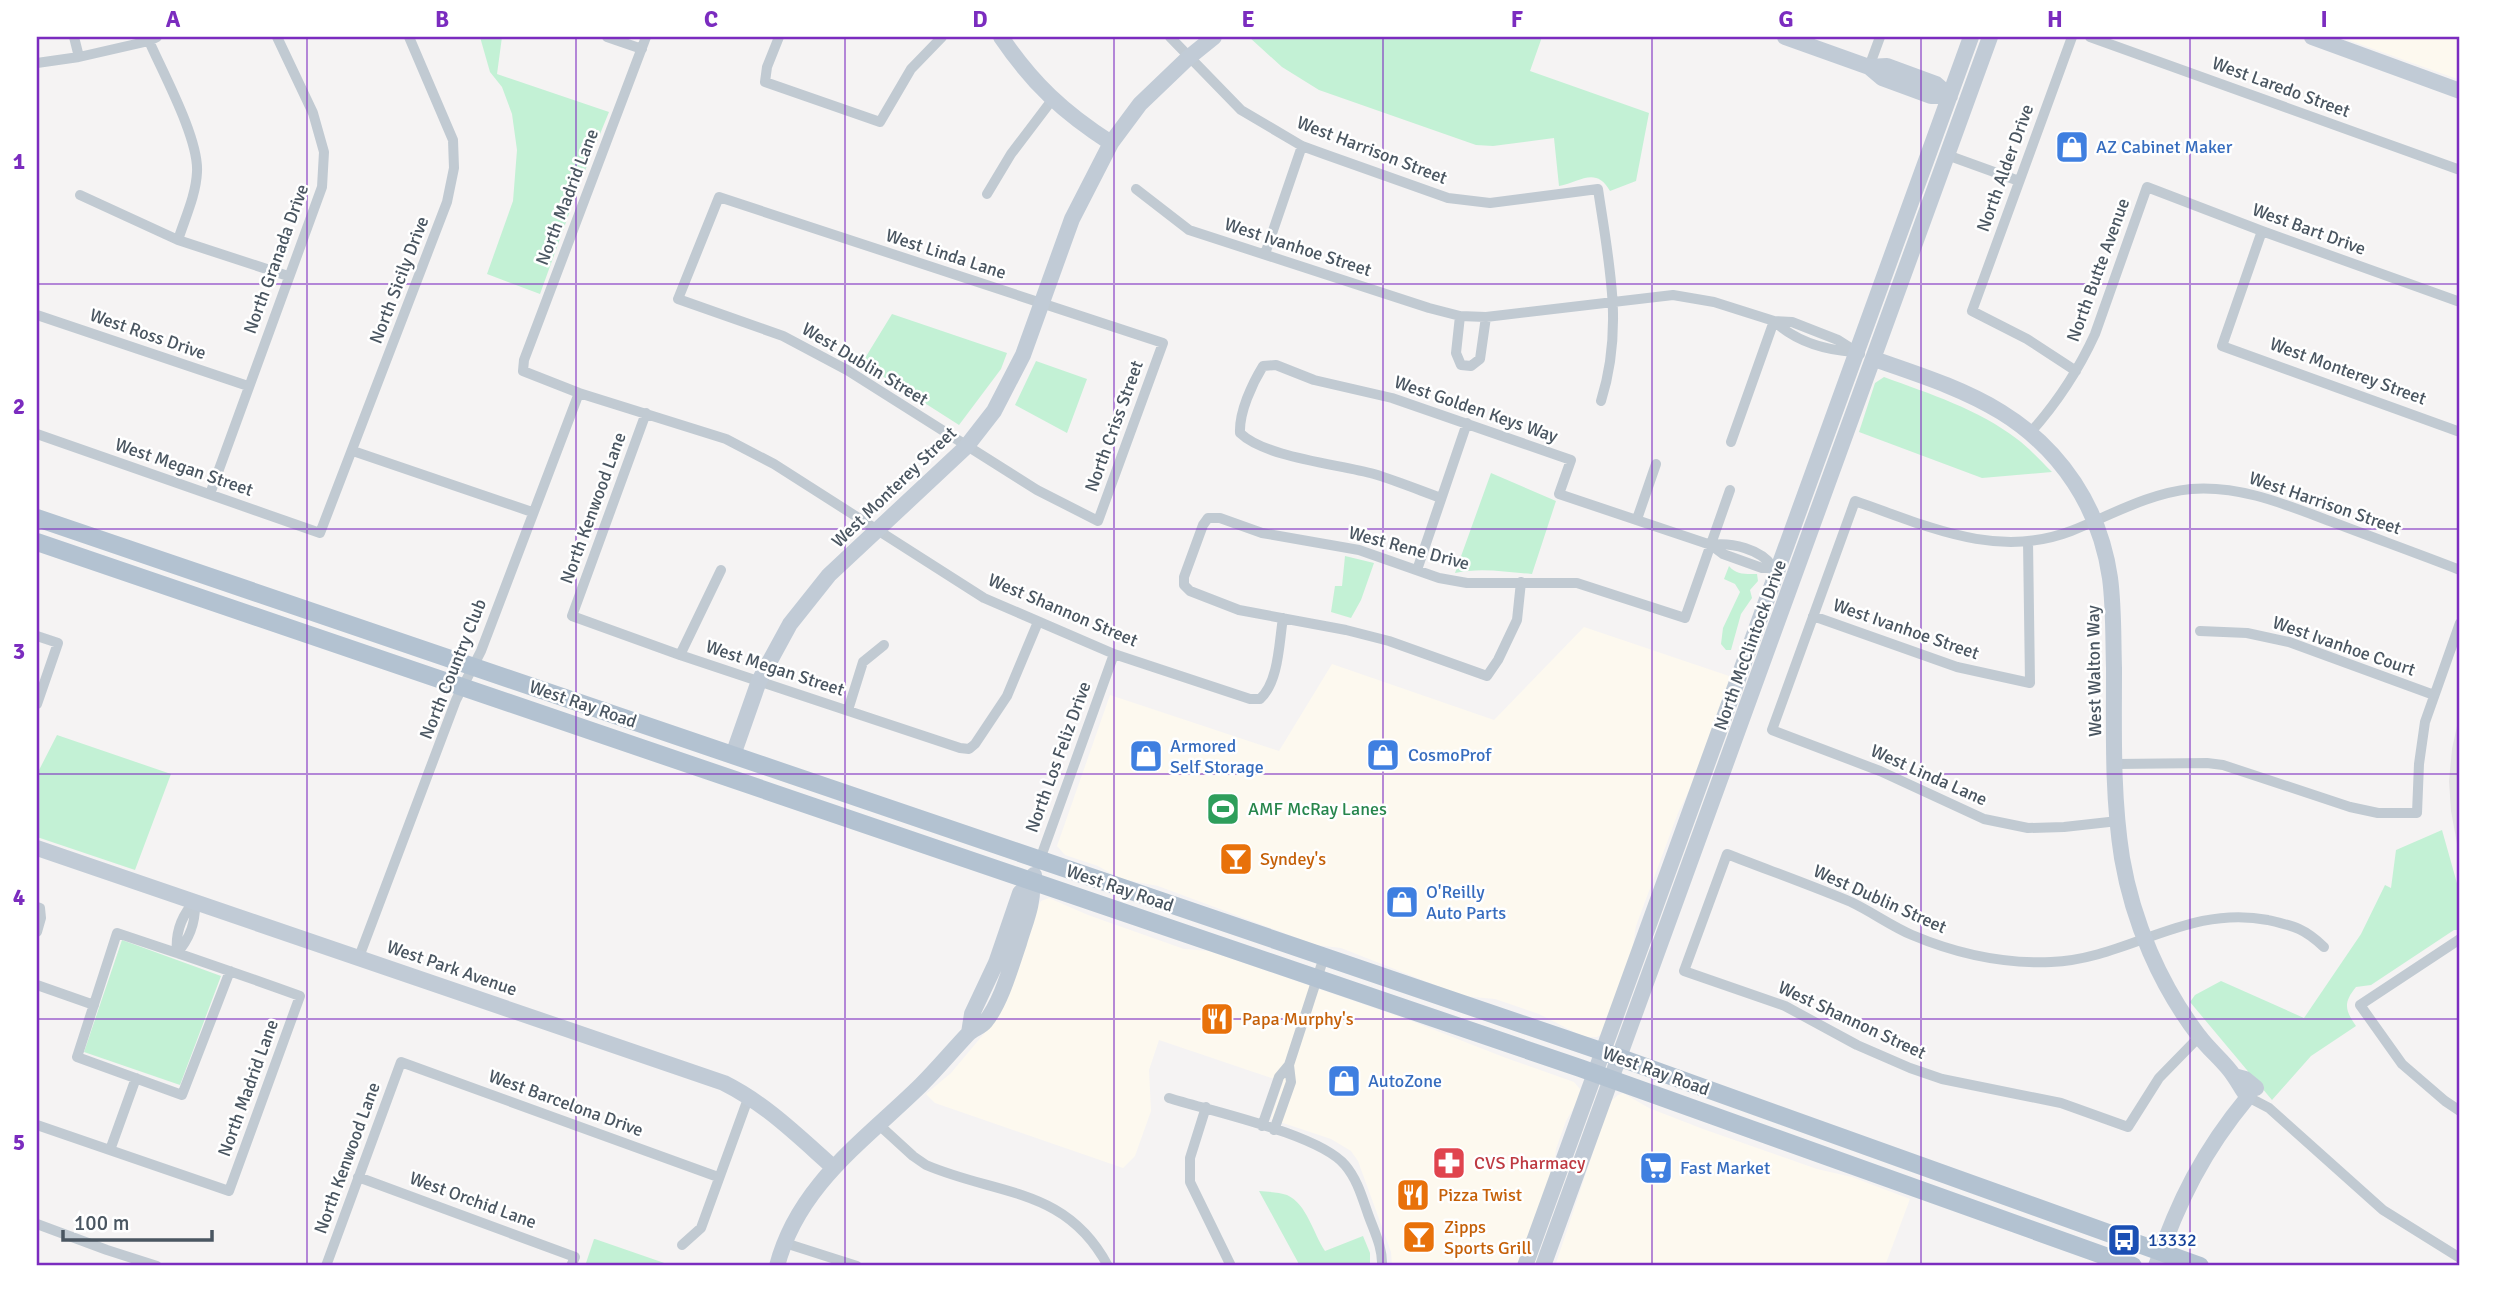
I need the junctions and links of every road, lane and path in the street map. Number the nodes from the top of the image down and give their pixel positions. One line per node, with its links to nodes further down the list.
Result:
1 (74, 37): 20 (street)
2 (276, 37): 39 (street, North Granada Drive)
3 (410, 37): 63 (street, North Sicily Drive)
4 (607, 37): 19 (street)
5 (646, 37): 19 (street, North Madrid Lane)
6 (779, 37): 7 (street)
7 (942, 37)
8 (1001, 37): 26 (street)
9 (1170, 37): 21 (street, West Harrison Street)
10 (1214, 37): 21 (street, West Monterey Street)
11 (1785, 37): 23 (street)
12 (1880, 37): 23 (street)
13 (1971, 37): 25 (street, North McClintock Drive)
14 (1990, 37): 29 (street, North McClintock Drive)
15 (2072, 37): 31 (street, North Alder Drive)
16 (2090, 37): 30 (street, West Laredo Street)
17 (2312, 37): 24 (street)
18 (153, 39): 20 (street); 37 (street)
19 (642, 49): 51 (street, North Madrid Lane)
20 (79, 57): 22 (street)
21 (1188, 58): 27 (street, West Monterey Street); 28 (street, West Harrison Street)
22 (37, 63)
23 (1869, 67): 25 (street)
24 (2460, 91)
25 (1950, 96): 49 (street, North McClintock Drive)
26 (1052, 100): 27 (street); 34 (street)
27 (1111, 143): 43 (street, West Monterey Street)
28 (1302, 146): 38 (street); 41 (street, West Harrison Street)
29 (1947, 155): 31 (street); 50 (street, North McClintock Drive)
30 (2460, 170)
31 (2019, 181): 52 (street, North Alder Drive)
32 (2147, 187): 36 (street, West Bart Drive); 52 (street, North Butte Avenue)
33 (1136, 189): 38 (street, West Ivanhoe Street)
34 (987, 194)
35 (80, 195): 37 (street)
36 (2262, 232): 42 (street, West Bart Drive); 58 (street, West Monterey Street)
37 (178, 240): 39 (street)
38 (1265, 254): 45 (street, West Ivanhoe Street)
39 (288, 276): 53 (street, North Granada Drive)
40 (678, 299): 43 (street, West Linda Lane); 62 (street, West Dublin Street)
41 (1614, 301): 46 (street, West Ivanhoe Street); 47 (street, West Ivanhoe Street); 55 (street)
42 (2460, 302)
43 (1042, 304): 48 (street, West Linda Lane); 62 (street, West Monterey Street)
44 (37, 314): 53 (street, West Ross Drive)
45 (1460, 316): 46 (street, West Ivanhoe Street); 46 (street)
46 (1486, 317)
47 (1774, 321): 49 (street, West Ivanhoe Street); 61 (street)
48 (1163, 343): 72 (street, North Criss Street)
49 (1856, 352): 50 (street, West Ivanhoe Street); 78 (street, North McClintock Drive)
50 (1874, 359): 59 (street, West Walton Way); 119 (street, North McClintock Drive)
51 (523, 371): 54 (street, West Shannon Street)
52 (2076, 371): 59 (street, North Butte Avenue)
53 (248, 386): 66 (street, North Granada Drive)
54 (579, 393): 56 (street, West Shannon Street); 68 (street, North Country Club)
55 (1601, 401)
56 (646, 413): 73 (street, West Shannon Street); 83 (street, North Kenwood Lane)
57 (1467, 423): 67 (street); 67 (street, West Golden Keys Way); 70 (street, West Golden Keys Way)
58 (2460, 432)
59 (2030, 433): 71 (street, West Walton Way)
60 (37, 434): 66 (street, West Megan Street)
61 (1731, 442)
62 (966, 447): 72 (street, West Dublin Street); 73 (street, West Monterey Street)
63 (352, 451): 68 (street); 74 (street, North Sicily Drive)
64 (1656, 464): 70 (street)
65 (1730, 490): 77 (street)
66 (210, 494): 74 (street, West Megan Street)
67 (1441, 498): 81 (street)
68 (533, 512): 93 (street, North Country Club)
69 (37, 518): 93 (main road, West Ray Road)
70 (1637, 519): 77 (street, West Golden Keys Way)
71 (2095, 521): 75 (street, West Harrison Street); 79 (street, West Harrison Street); 100 (street, West Walton Way)
72 (1098, 522)
73 (879, 529): 86 (street, West Shannon Street); 94 (street, West Monterey Street)
74 (320, 533)
75 (2028, 541): 84 (street, West Harrison Street); 84 (street, West Ivanhoe Street)
76 (37, 542): 95 (main road, West Ray Road)
77 (1711, 545): 78 (street, West Golden Keys Way); 82 (street, West Rene Drive)
78 (1776, 567): 119 (street, North McClintock Drive)
79 (2460, 569)
80 (721, 570): 92 (street)
81 (1417, 570): 82 (street, West Rene Drive); 85 (street, West Rene Drive)
82 (1521, 582): 85 (street)
83 (572, 616): 92 (street, West Megan Street)
84 (1813, 616): 101 (street, West Linda Lane)
85 (1283, 618): 91 (street, West Shannon Street)
86 (1038, 622): 91 (street, West Shannon Street); 98 (street, West Megan Street)
87 (2460, 623): 96 (street)
88 (2200, 631): 96 (street, West Ivanhoe Court)
89 (37, 636): 97 (street)
90 (884, 645): 98 (street)
91 (1114, 654): 103 (street, North Los Feliz Drive)
92 (680, 655): 94 (street, West Megan Street)
93 (472, 667): 95 (street, North Country Club); 99 (main road, West Ray Road)
94 (759, 681): 98 (street, West Megan Street); 99 (street, West Monterey Street)
95 (463, 687): 103 (main road, West Ray Road); 111 (street, North Country Club)
96 (2434, 695): 100 (street)
97 (37, 704)
98 (848, 710)
99 (733, 755): 103 (main road, West Ray Road)
100 (2115, 764): 101 (street, West Walton Way)
101 (2118, 821): 107 (street, West Walton Way)
102 (37, 848): 104 (street, West Park Avenue)
103 (1035, 871): 112 (main road, West Ray Road); 115 (main road, West Ray Road); 129 (street)
104 (195, 901): 110 (street); 111 (street, West Park Avenue)
105 (38, 907): 106 (street)
106 (37, 932)
107 (2144, 938): 109 (street, West Dublin Street); 114 (street, West Dublin Street); 118 (street, West Walton Way)
108 (2460, 939): 128 (street)
109 (2324, 947)
110 (177, 953): 113 (street); 117 (street)
111 (359, 957): 125 (street, West Park Avenue)
112 (1324, 957): 115 (street); 119 (main road, West Ray Road)
113 (230, 971): 123 (street); 133 (street, North Madrid Lane)
114 (1684, 971): 118 (street, West Shannon Street)
115 (1317, 978): 121 (street); 122 (main road, West Ray Road)
116 (37, 985): 117 (street)
117 (94, 1005): 123 (street)
118 (2199, 1037): 124 (street, West Walton Way)
119 (1612, 1055): 122 (street, North McClintock Drive); 136 (main road, West Ray Road)
120 (401, 1062): 137 (street, North Kenwood Lane); 138 (street, West Barcelona Drive)
121 (1289, 1065): 131 (street); 132 (street)
122 (1604, 1076): 134 (main road, West Ray Road); 152 (street, North McClintock Drive); 153 (street, North McClintock Drive)
123 (136, 1078): 133 (street)
124 (2252, 1093): 142 (street, West Walton Way); 143 (street)
125 (749, 1096): 135 (street, West Park Avenue); 138 (street)
126 (1169, 1098): 127 (street)
127 (1206, 1107): 131 (street); 150 (street)
128 (2460, 1111)
129 (878, 1124): 135 (street); 149 (street)
130 (37, 1125): 133 (street)
131 (1262, 1126): 132 (street)
132 (1275, 1130): 151 (street)
133 (110, 1150)
134 (1838, 1160): 136 (main road); 154 (main road, West Ray Road)
135 (833, 1167): 140 (street)
136 (1925, 1167): 143 (main road, West Ray Road)
137 (358, 1177): 144 (street, West Orchid Lane); 146 (street, North Kenwood Lane)
138 (719, 1177): 141 (street)
139 (37, 1224): 145 (street)
140 (785, 1243): 147 (street); 148 (street)
141 (682, 1245)
142 (2460, 1258)
143 (2158, 1260): 155 (main road, West Ray Road)
144 (573, 1262)
145 (157, 1266)
146 (326, 1266)
147 (777, 1266)
148 (857, 1266)
149 (1108, 1266)
150 (1231, 1266)
151 (1381, 1266)
152 (1525, 1266)
153 (1543, 1266)
154 (2133, 1266)
155 (2200, 1266)

